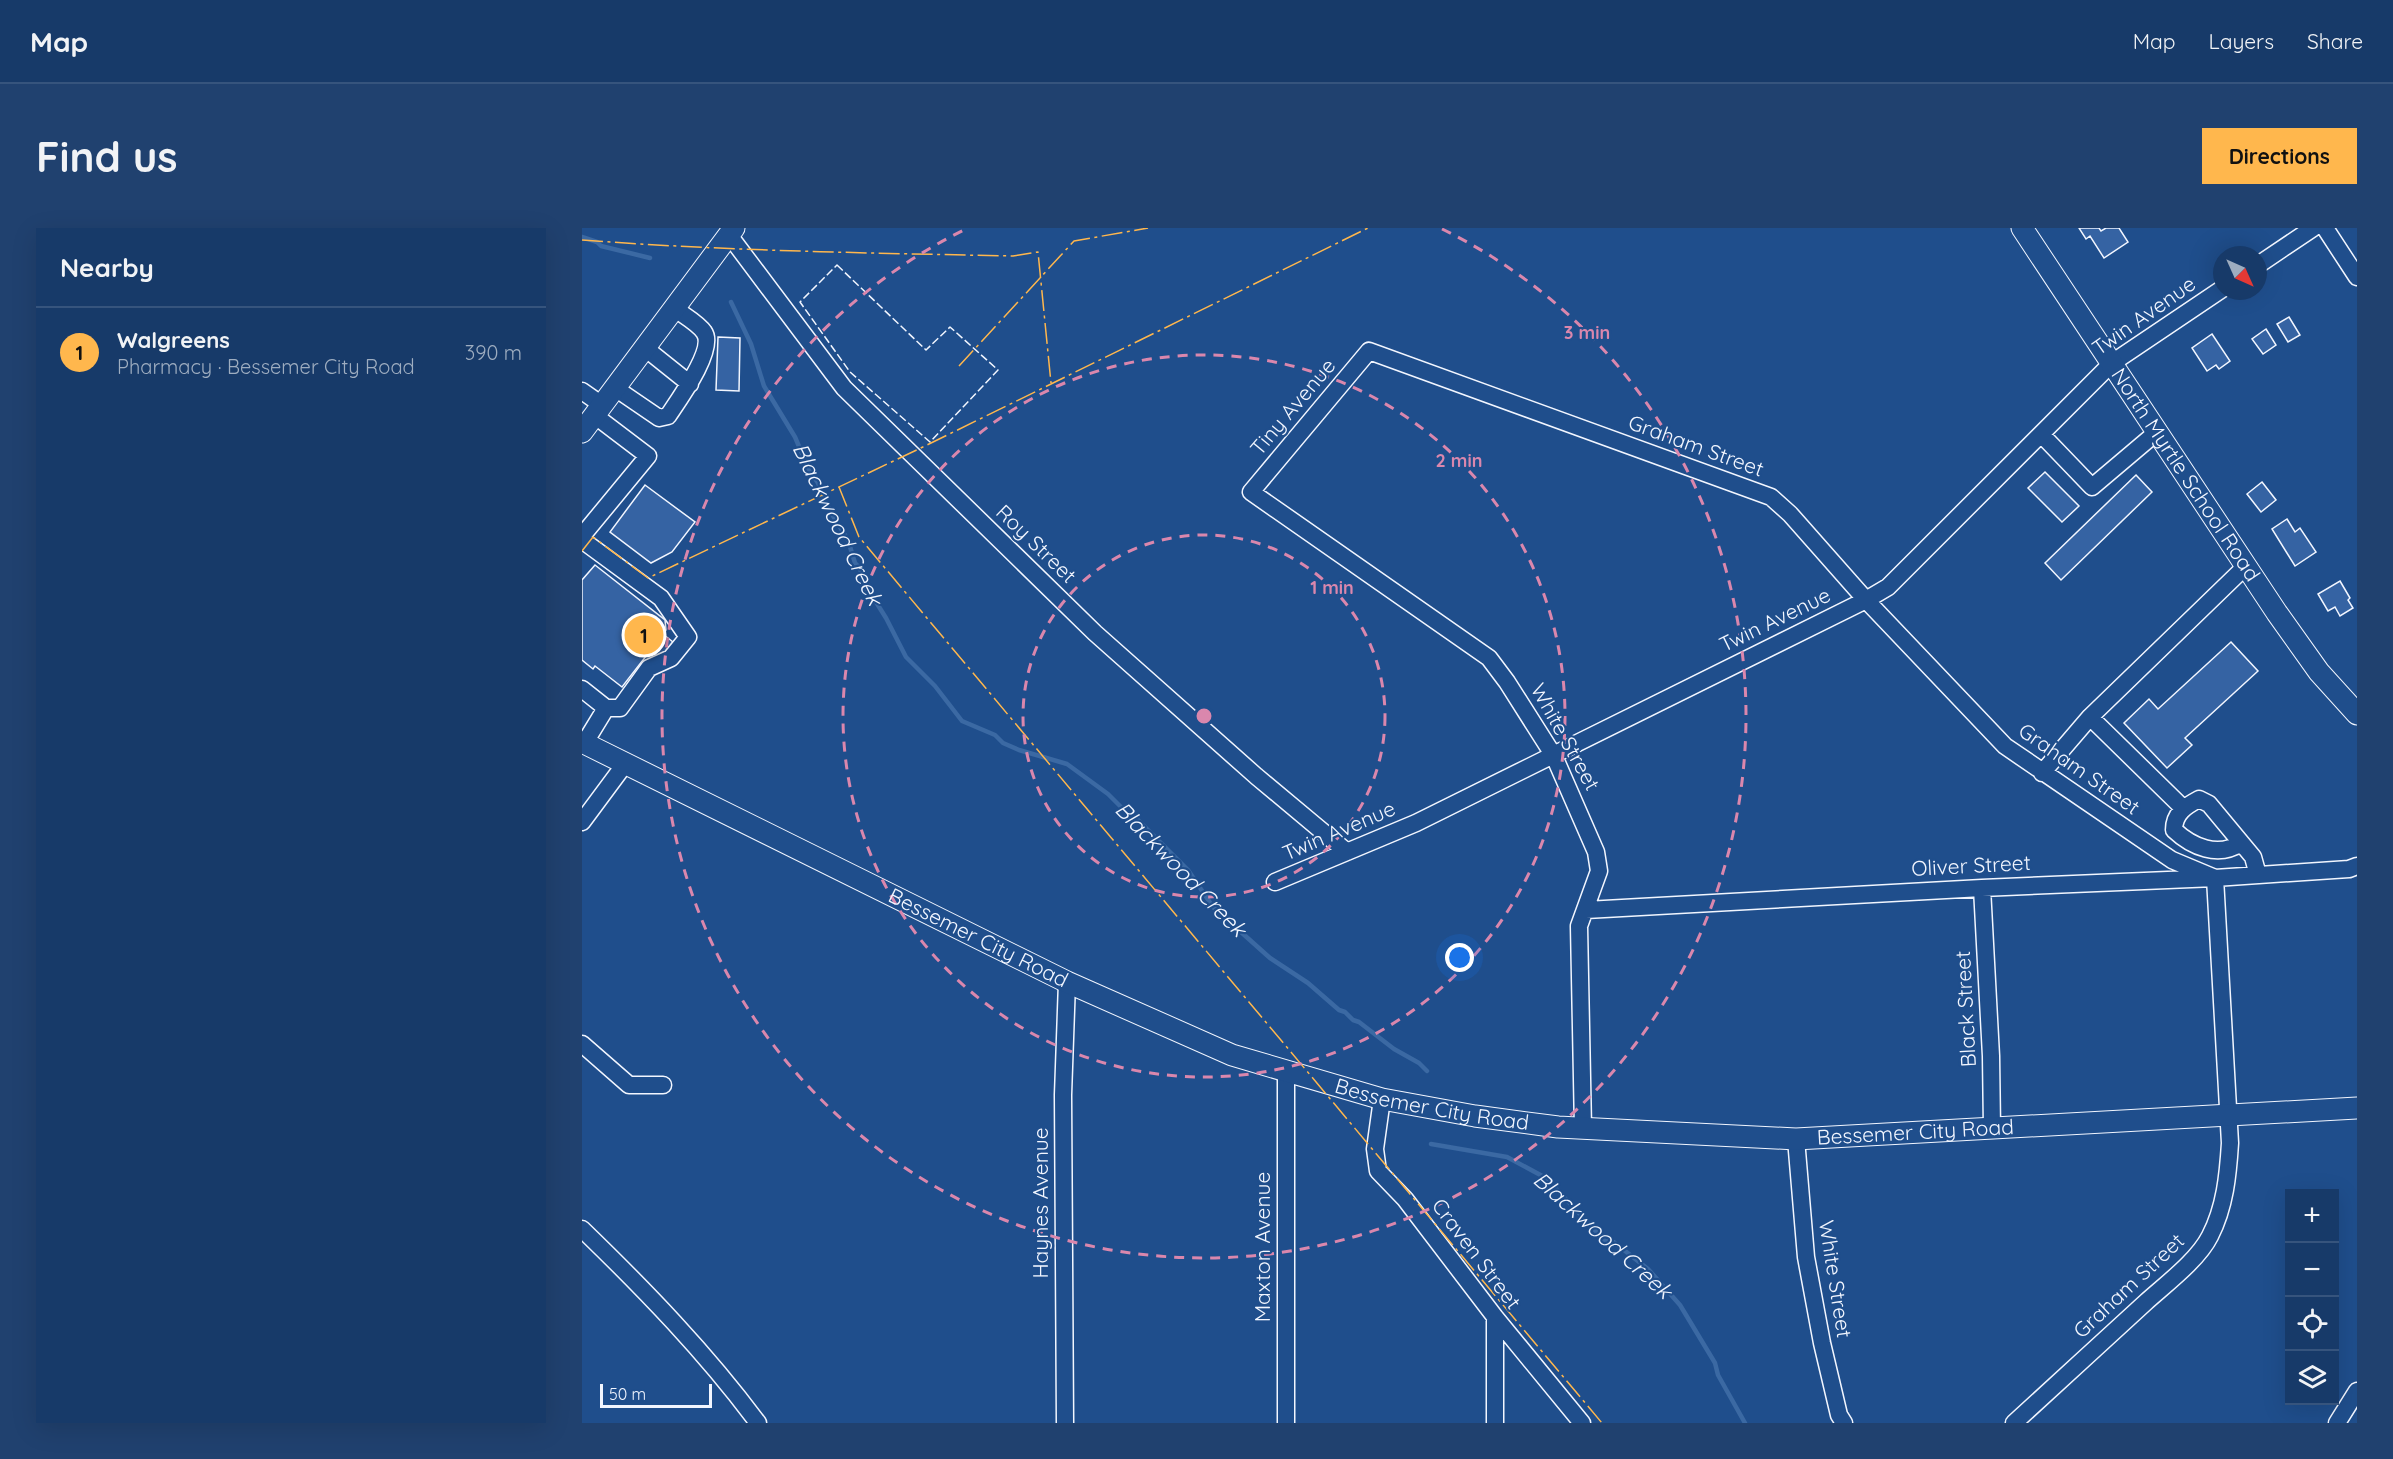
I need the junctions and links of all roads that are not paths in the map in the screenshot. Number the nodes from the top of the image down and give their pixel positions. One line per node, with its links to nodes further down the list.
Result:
1 (2022, 228): 11 (main road, North Myrtle School Road)
2 (2313, 228): 5 (street)
3 (2325, 228): 6 (street)
4 (731, 231): 8 (main road); 33 (street, Roy Street)
5 (2267, 259)
6 (2357, 277)
7 (2213, 295): 11 (street, Twin Avenue)
8 (674, 308): 9 (main road); 12 (street)
9 (645, 348): 12 (street); 13 (main road)
10 (1369, 351): 18 (street, Tiny Avenue); 21 (street, Graham Street)
11 (2112, 363): 16 (main road, North Myrtle School Road); 17 (street, Twin Avenue)
12 (690, 384): 13 (street)
13 (615, 388): 15 (main road)
14 (582, 391): 15 (street)
15 (593, 417): 19 (street)
16 (2157, 432): 17 (street); 20 (main road, North Myrtle School Road)
17 (2041, 434): 21 (street, Twin Avenue)
18 (1251, 492): 27 (street, White Street)
19 (582, 538): 23 (street)
20 (2246, 566): 24 (main road, North Myrtle School Road); 25 (street)
21 (1866, 600): 27 (street, Twin Avenue); 29 (street, Graham Street)
22 (582, 689): 23 (street)
23 (606, 708): 26 (street)
24 (2357, 714)
25 (2090, 717): 29 (street); 30 (street)
26 (583, 743): 28 (main road, Bessemer City Road)
27 (1554, 756): 33 (street, Twin Avenue); 39 (street, White Street)
28 (625, 764): 31 (street); 40 (main road, Bessemer City Road)
29 (2042, 772): 36 (street, Graham Street)
30 (2183, 808): 32 (street); 32 (street)
31 (582, 822)
32 (2241, 843): 35 (street)
33 (1347, 852): 37 (street, Twin Avenue)
34 (2357, 866): 35 (street, Oliver Street)
35 (2258, 875): 36 (street, Oliver Street)
36 (2215, 878): 38 (street, Oliver Street); 46 (street, Graham Street)
37 (1275, 882)
38 (1982, 888): 39 (street, Oliver Street); 48 (street, Black Street)
39 (1586, 910): 47 (street, White Street)
40 (1067, 982): 42 (main road, Bessemer City Road); 54 (street, Haynes Avenue)
41 (582, 1044): 43 (street)
42 (1286, 1071): 44 (main road, Bessemer City Road); 55 (street, Maxton Avenue)
43 (663, 1085)
44 (1382, 1099): 47 (main road, Bessemer City Road); 51 (street, Craven Street)
45 (2357, 1108): 46 (main road, Bessemer City Road)
46 (2228, 1115): 48 (main road, Bessemer City Road); 59 (street, Graham Street)
47 (1583, 1129): 49 (main road, Bessemer City Road)
48 (1992, 1129): 49 (main road, Bessemer City Road)
49 (1796, 1139): 58 (street, White Street)
50 (582, 1229): 53 (street)
51 (1495, 1317): 56 (street); 57 (street, Craven Street)
52 (2357, 1391): 60 (street)
53 (758, 1423)
54 (1065, 1423)
55 (1286, 1423)
56 (1495, 1423)
57 (1582, 1423)
58 (1844, 1423)
59 (2014, 1423)
60 (2337, 1423)

